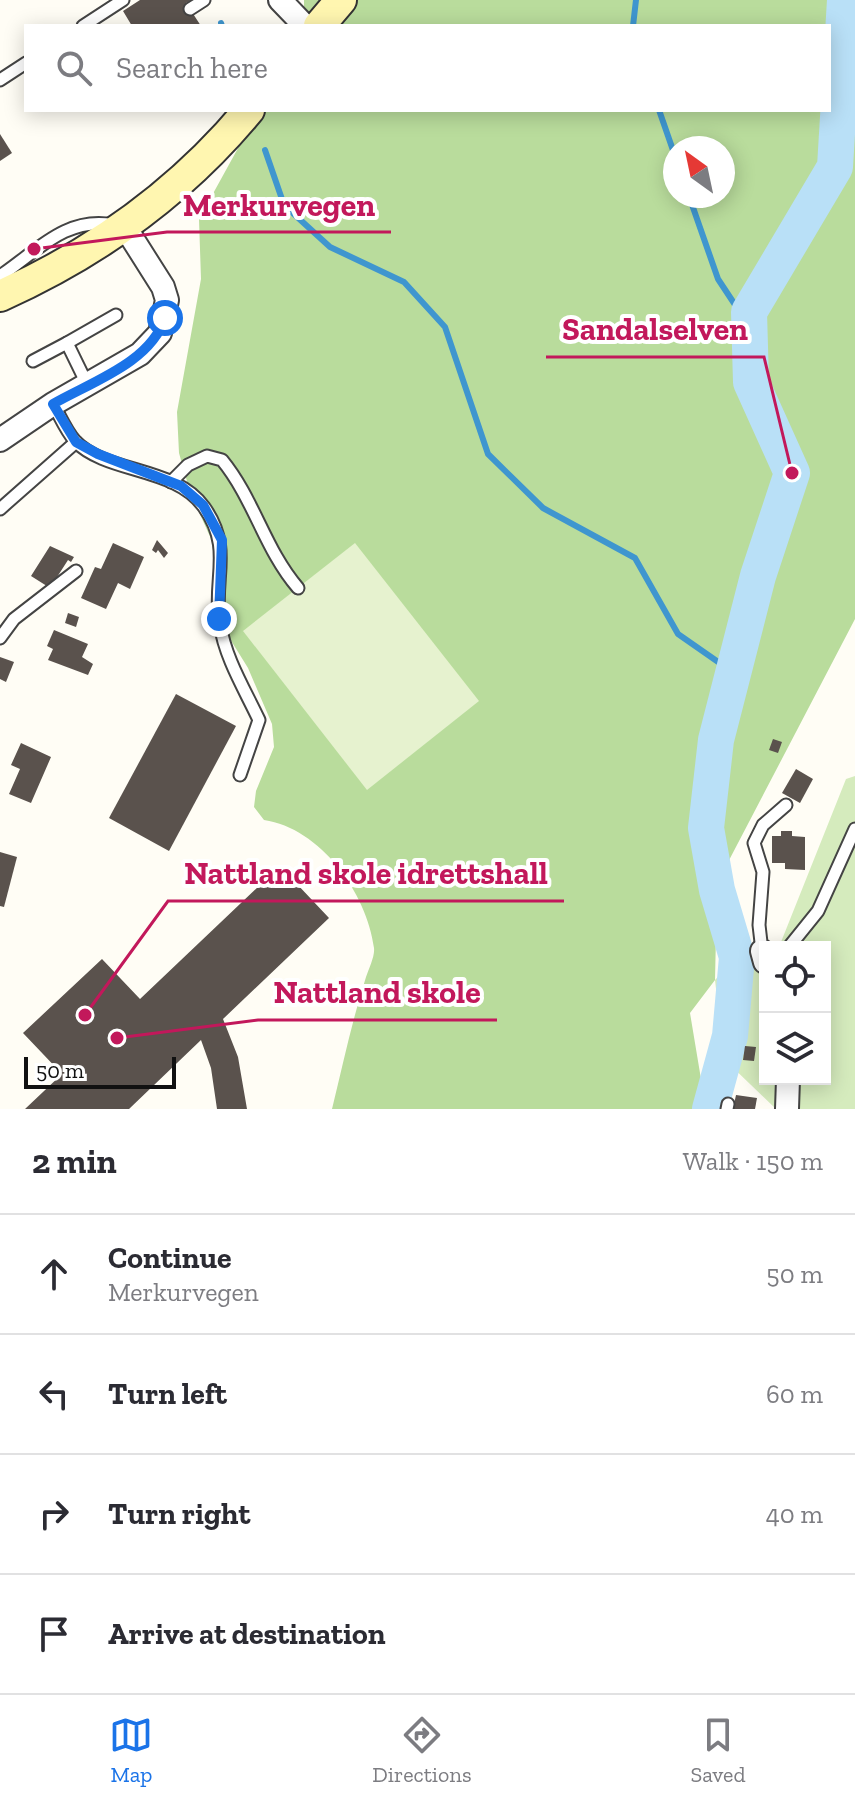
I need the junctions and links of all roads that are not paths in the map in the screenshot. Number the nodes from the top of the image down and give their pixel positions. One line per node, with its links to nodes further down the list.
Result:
1 (123, 0): 6 (lane)
2 (204, 0): 5 (lane)
3 (280, 0): 7 (street)
4 (341, 0): 8 (main road)
5 (190, 9)
6 (86, 24)
7 (303, 24)
8 (321, 24)
9 (24, 64): 10 (lane)
10 (0, 80)
11 (247, 112): 12 (main road)
12 (125, 227): 13 (lane); 14 (main road); 18 (street)
13 (0, 276)
14 (0, 296)
15 (116, 315): 16 (lane)
16 (67, 343): 17 (lane); 18 (lane)
17 (33, 361)
18 (87, 384): 19 (street)
19 (53, 404): 20 (street); 21 (lane)
20 (0, 440)
21 (76, 442): 22 (lane); 23 (lane)
22 (171, 482): 25 (lane); 27 (lane)
23 (0, 509)
24 (76, 571): 26 (lane)
25 (298, 588)
26 (0, 638)
27 (240, 775)
28 (786, 805): 30 (lane)
29 (855, 829): 31 (lane)
30 (761, 941)
31 (794, 941)
32 (788, 1085): 33 (street)
33 (787, 1109)

